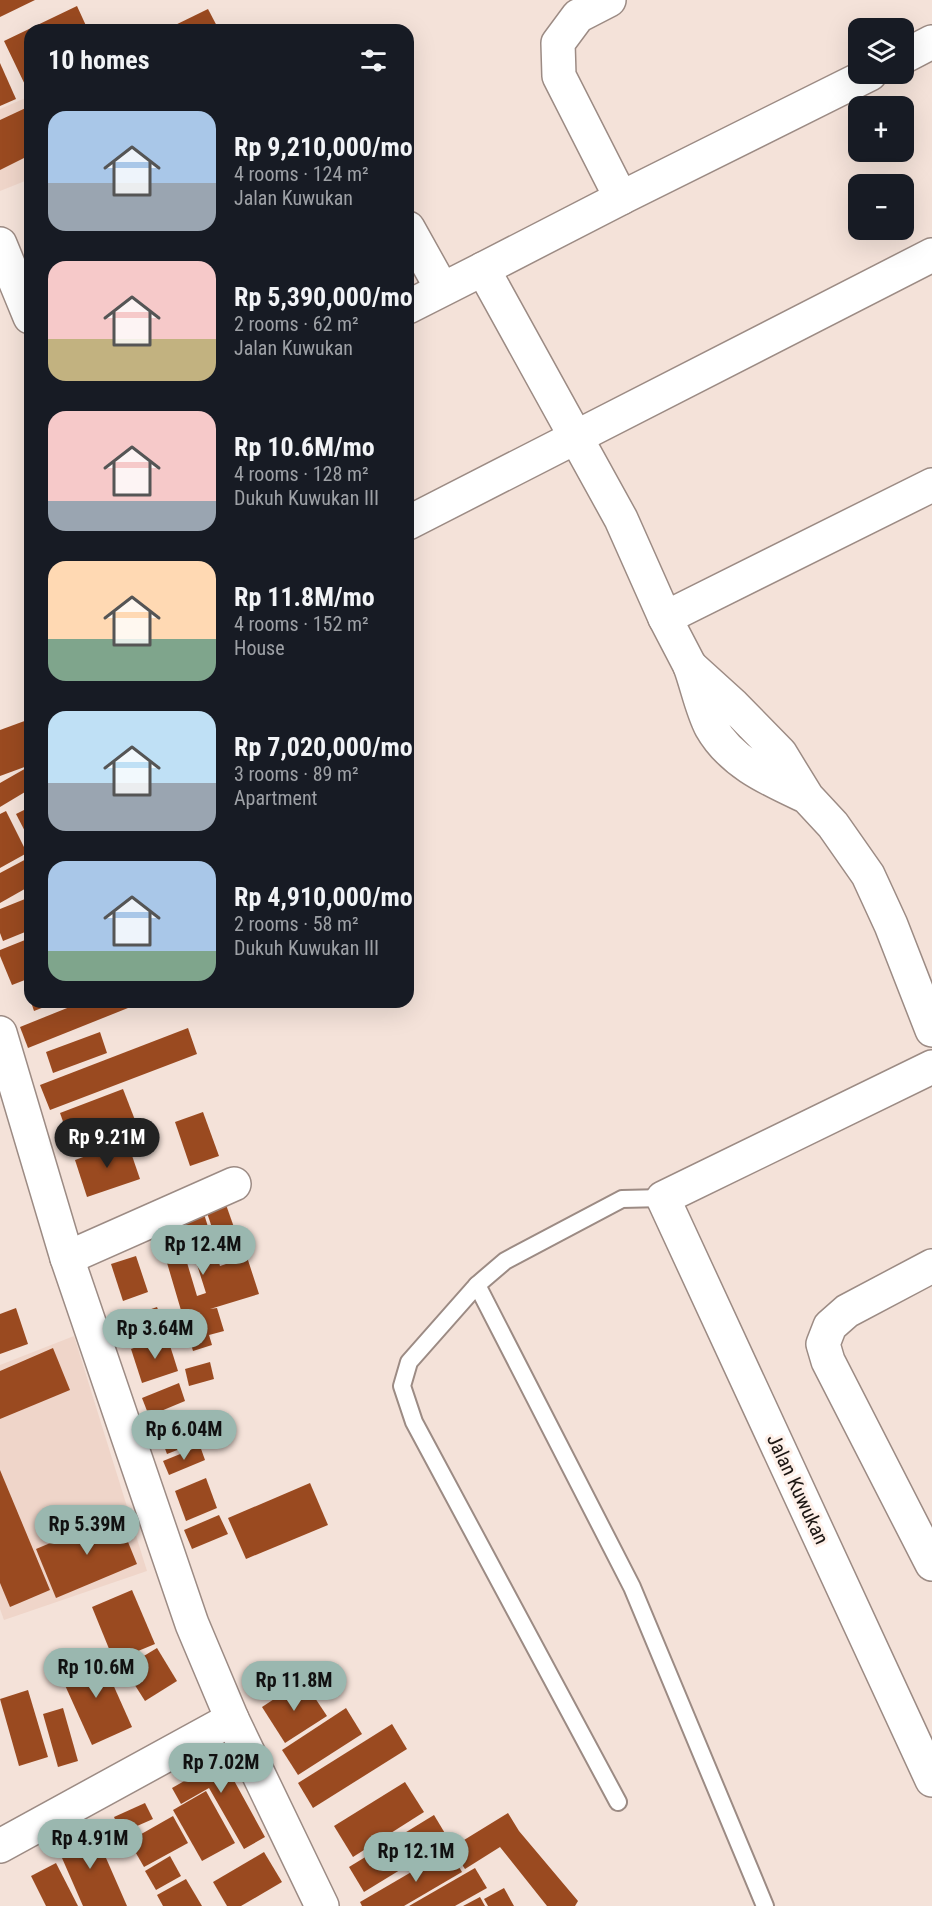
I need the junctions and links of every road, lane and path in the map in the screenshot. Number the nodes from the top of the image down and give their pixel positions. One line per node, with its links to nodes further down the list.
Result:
1 (609, 0): 5 (street)
2 (932, 42): 3 (street)
3 (914, 51)
4 (850, 84): 5 (street)
5 (621, 198): 9 (street)
6 (414, 239): 10 (street)
7 (0, 244): 11 (street)
8 (932, 255): 13 (street)
9 (483, 269): 10 (street); 13 (street)
10 (442, 289): 12 (street)
11 (24, 298)
12 (414, 304)
13 (576, 438): 15 (street); 16 (street)
14 (932, 485): 16 (street)
15 (414, 520)
16 (665, 618): 17 (street)
17 (932, 1030)
18 (0, 1033): 22 (street)
19 (932, 1067): 21 (street)
20 (234, 1184): 22 (street)
21 (663, 1198): 24 (lane); 27 (street, Jalan Kuwukan)
22 (67, 1258): 26 (street)
23 (932, 1266): 25 (street)
24 (477, 1285): 28 (lane); 31 (lane)
25 (930, 1556)
26 (232, 1719): 29 (street); 30 (street)
27 (932, 1780)
28 (618, 1802)
29 (0, 1846)
30 (322, 1906)
31 (765, 1906)

